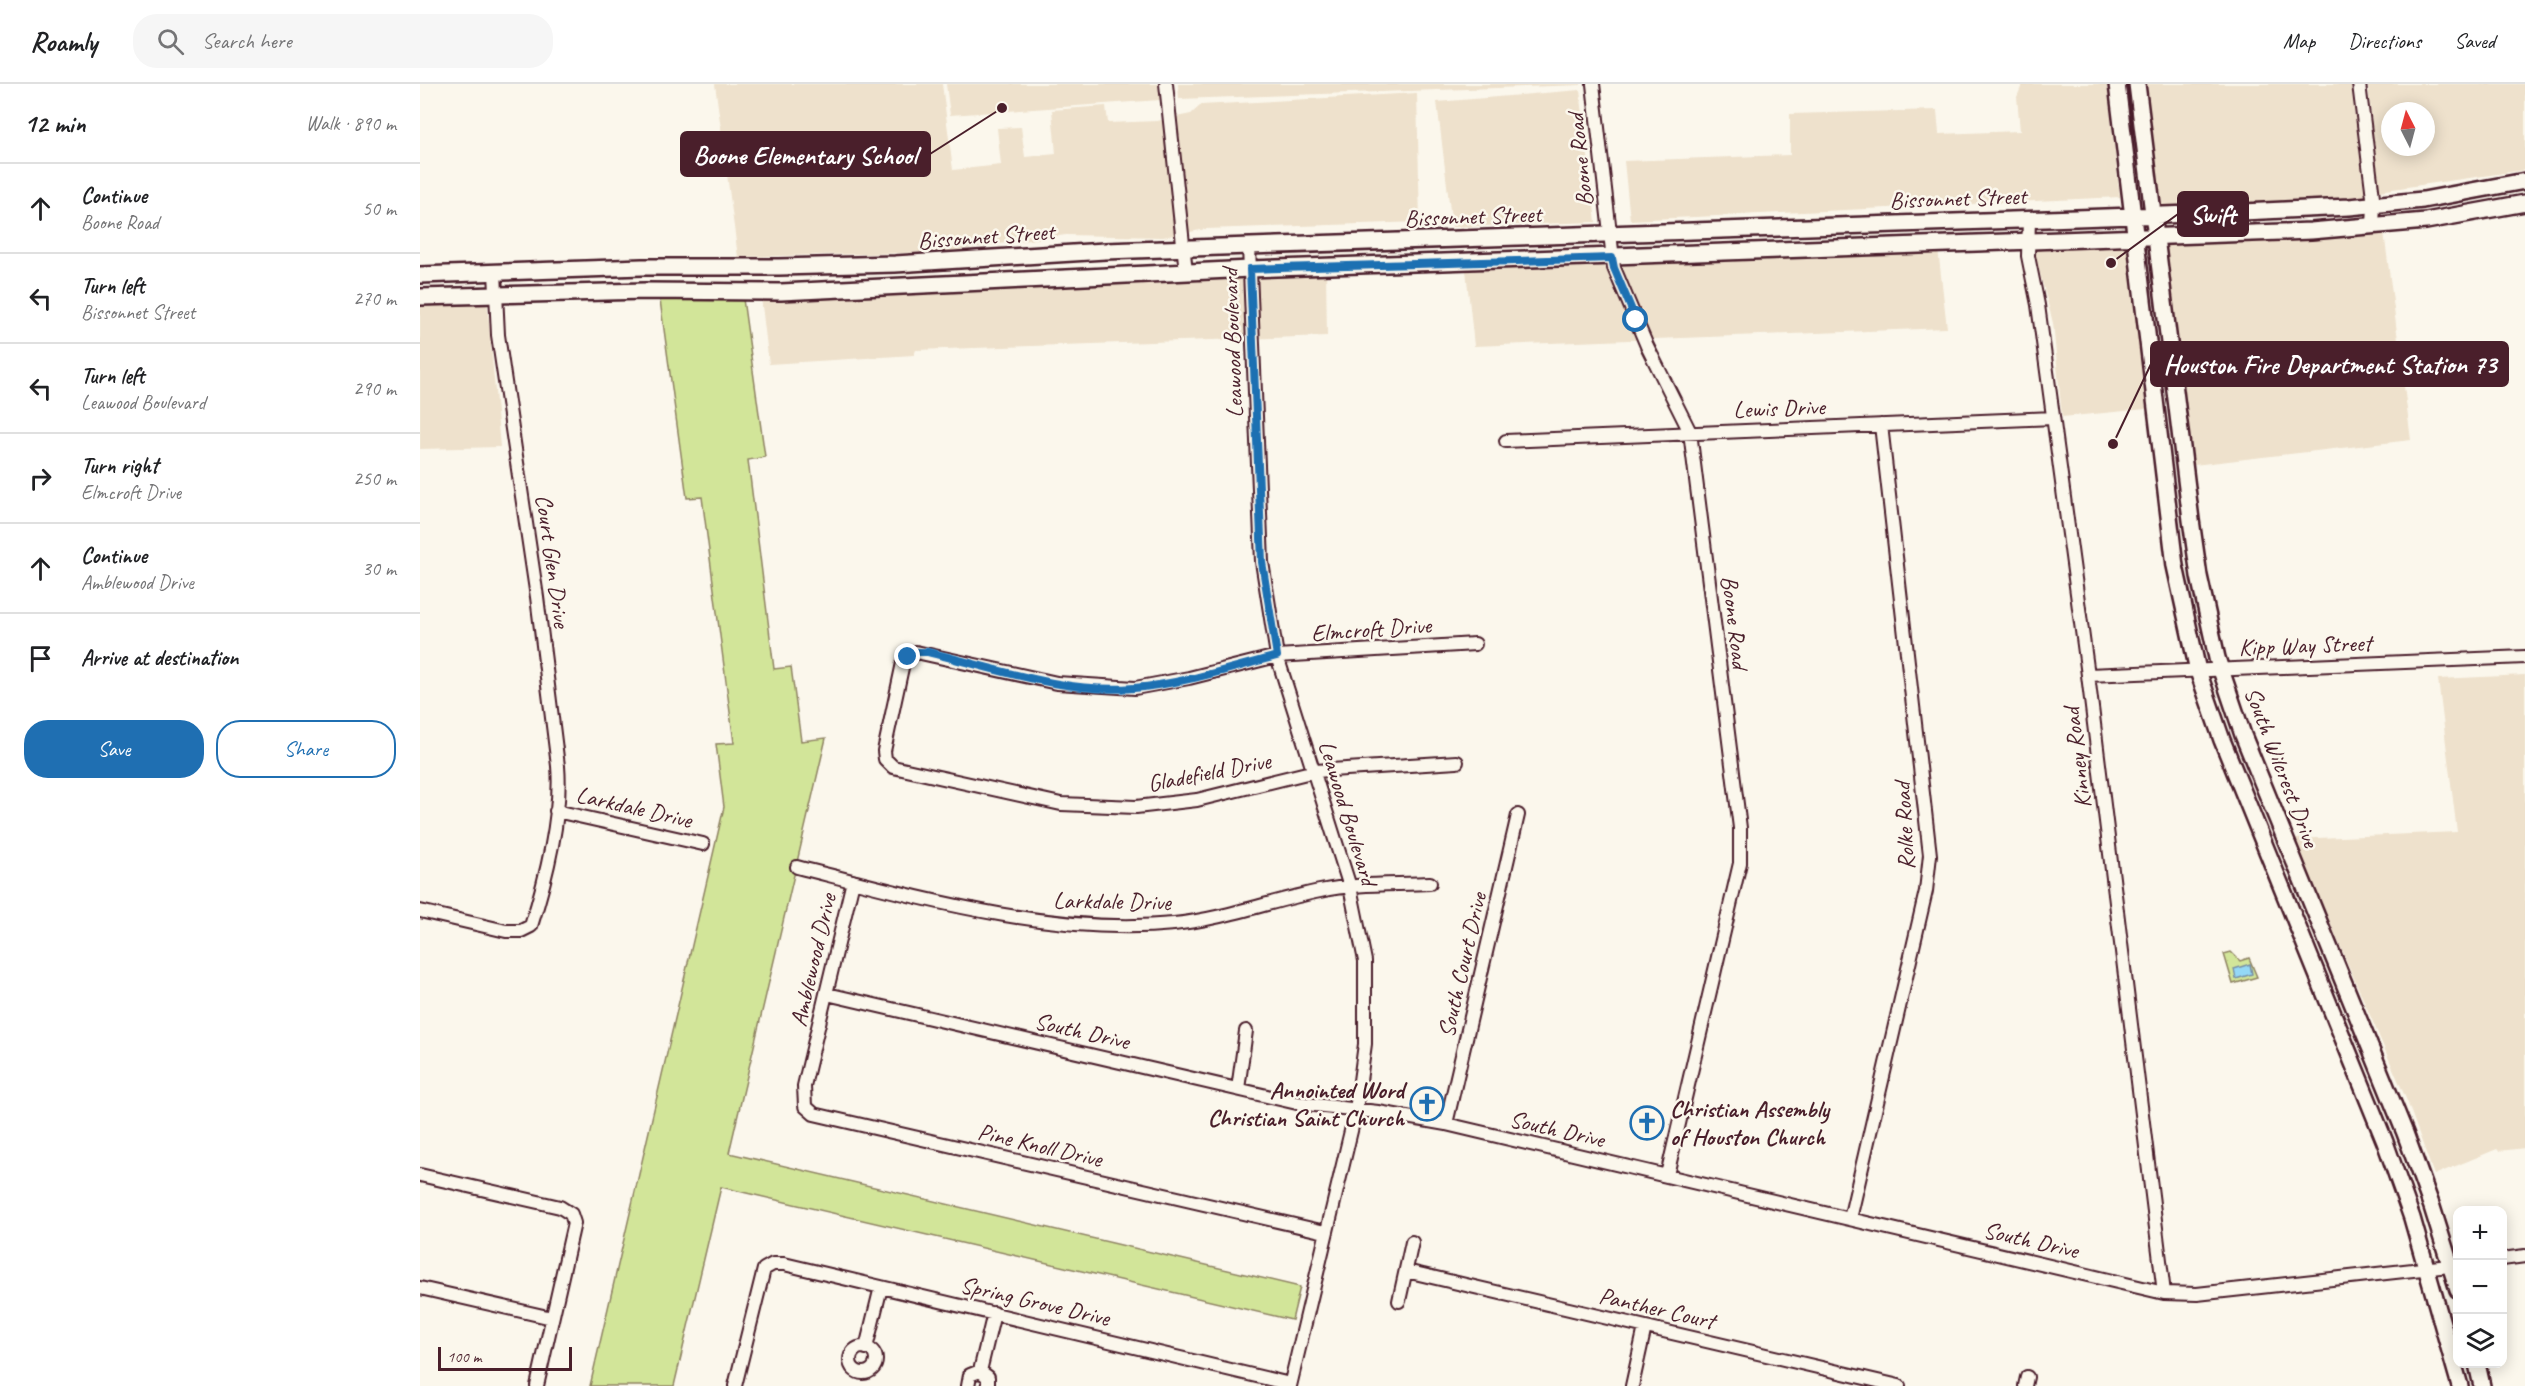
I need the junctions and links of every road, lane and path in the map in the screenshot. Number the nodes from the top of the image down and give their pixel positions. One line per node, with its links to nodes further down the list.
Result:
1 (1166, 84): 20 (street, Leawood Boulevard)
2 (1593, 84): 14 (street, Boone Road)
3 (2117, 84): 9 (main road)
4 (2137, 84): 10 (main road, South Wilcrest Drive)
5 (2359, 84): 8 (street)
6 (2525, 181): 8 (main road, Bissonnet Street)
7 (2525, 203): 13 (main road, Bissonnet Street)
8 (2374, 205): 10 (main road, Bissonnet Street); 13 (street)
9 (2131, 215): 10 (main road, Bissonnet Street); 11 (main road, Bissonnet Street); 15 (main road)
10 (2151, 215): 16 (main road, South Wilcrest Drive)
11 (2030, 218): 12 (main road, Bissonnet Street); 17 (street, Kinney Road)
12 (1930, 222): 14 (main road, Bissonnet Street); 18 (main road)
13 (2373, 226): 16 (main road, Bissonnet Street)
14 (1609, 234): 19 (main road, Bissonnet Street); 22 (street, Boone Road)
15 (2134, 236): 16 (main road, Bissonnet Street); 17 (main road, Bissonnet Street); 34 (main road)
16 (2154, 236): 32 (main road, South Wilcrest Drive)
17 (2028, 242): 18 (main road, Bissonnet Street); 30 (street, Kinney Road)
18 (1930, 246): 22 (main road, Bissonnet Street)
19 (1249, 247): 20 (main road, Bissonnet Street); 23 (street, Leawood Boulevard)
20 (1185, 250): 21 (main road, Bissonnet Street); 25 (street, Leawood Boulevard)
21 (1017, 256): 24 (main road, Bissonnet Street); 27 (main road)
22 (1612, 258): 23 (main road, Bissonnet Street); 33 (street, Boone Road)
23 (1250, 269): 25 (main road, Bissonnet Street); 37 (street, Leawood Boulevard)
24 (495, 272): 26 (main road, Bissonnet Street); 28 (street, Court Glen Drive)
25 (1186, 272): 27 (main road, Bissonnet Street)
26 (420, 275)
27 (1020, 279): 28 (main road, Bissonnet Street)
28 (495, 295): 29 (main road, Bissonnet Street); 45 (street, Court Glen Drive)
29 (420, 297)
30 (2053, 418): 31 (street, Lewis Drive); 41 (street, Kinney Road)
31 (1881, 425): 33 (street, Lewis Drive); 67 (street, Rolke Road)
32 (2180, 430): 34 (main road); 39 (main road, South Wilcrest Drive)
33 (1690, 432): 35 (street, Lewis Drive); 65 (street, Boone Road)
34 (2158, 436): 40 (main road, South Wilcrest Drive)
35 (1506, 441)
36 (1475, 644): 37 (street, Elmcroft Drive)
37 (1277, 656): 43 (street, Leawood Boulevard); 44 (street, Elmcroft Drive)
38 (2525, 657): 39 (street, Kipp Way Street)
39 (2221, 670): 40 (street, Kipp Way Street); 52 (main road, South Wilcrest Drive)
40 (2198, 671): 41 (street, Kipp Way Street); 54 (main road, South Wilcrest Drive)
41 (2088, 675): 78 (street, Kinney Road)
42 (1457, 762): 43 (street, Gladefield Drive)
43 (1315, 771): 44 (street, Gladefield Drive); 51 (street, Leawood Boulevard)
44 (935, 777)
45 (556, 811): 47 (street, Larkdale Drive); 53 (street, Court Glen Drive)
46 (1518, 815): 62 (street, South Court Drive)
47 (703, 844)
48 (797, 867): 49 (street, Larkdale Drive)
49 (853, 881): 51 (street, Larkdale Drive); 55 (street, Amblewood Drive)
50 (1430, 883): 51 (street, Larkdale Drive)
51 (1350, 887): 61 (street, Leawood Boulevard)
52 (2312, 905): 54 (main road); 56 (main road, South Wilcrest Drive)
53 (420, 911)
54 (2293, 913): 57 (main road, South Wilcrest Drive)
55 (827, 994): 59 (street, Amblewood Drive); 60 (street, South Drive)
56 (2358, 1019): 57 (main road); 63 (main road, South Wilcrest Drive)
57 (2339, 1028): 64 (main road, South Wilcrest Drive)
58 (1246, 1030): 60 (street)
59 (813, 1049): 68 (street, Pine Knoll Drive)
60 (1238, 1089): 61 (street, South Drive)
61 (1356, 1110): 62 (street, South Drive); 68 (street, Leawood Boulevard)
62 (1446, 1124): 65 (street, South Drive)
63 (2405, 1133): 64 (main road); 72 (main road, South Wilcrest Drive)
64 (2385, 1142): 74 (main road, South Wilcrest Drive)
65 (1667, 1174): 67 (street, South Drive)
66 (420, 1175): 81 (street)
67 (1850, 1220): 78 (street, South Drive)
68 (1325, 1232): 89 (street, Leawood Boulevard)
69 (1412, 1242): 75 (street)
70 (2525, 1256): 71 (street)
71 (2507, 1258)
72 (2453, 1263)
73 (2453, 1266): 74 (street, South Drive)
74 (2427, 1269): 78 (street, South Drive); 87 (main road, South Wilcrest Drive)
75 (1406, 1271): 79 (street); 82 (street, Panther Court)
76 (881, 1287): 80 (street, Spring Grove Drive); 83 (street); 91 (street, Spring Grove Drive)
77 (420, 1288): 81 (street)
78 (2164, 1293)
79 (1399, 1301)
80 (994, 1313): 85 (street); 89 (street, Spring Grove Drive)
81 (552, 1318): 90 (street)
82 (1645, 1327): 86 (street, Panther Court); 94 (street)
83 (866, 1348)
84 (2478, 1368): 88 (main road)
85 (980, 1371): 92 (street); 93 (street)
86 (1866, 1382): 95 (street, Panther Court)
87 (2459, 1383): 88 (main road)
88 (2481, 1383)
89 (1290, 1385)
90 (537, 1386)
91 (735, 1386)
92 (968, 1386)
93 (988, 1386)
94 (1632, 1386)
95 (1899, 1386)

